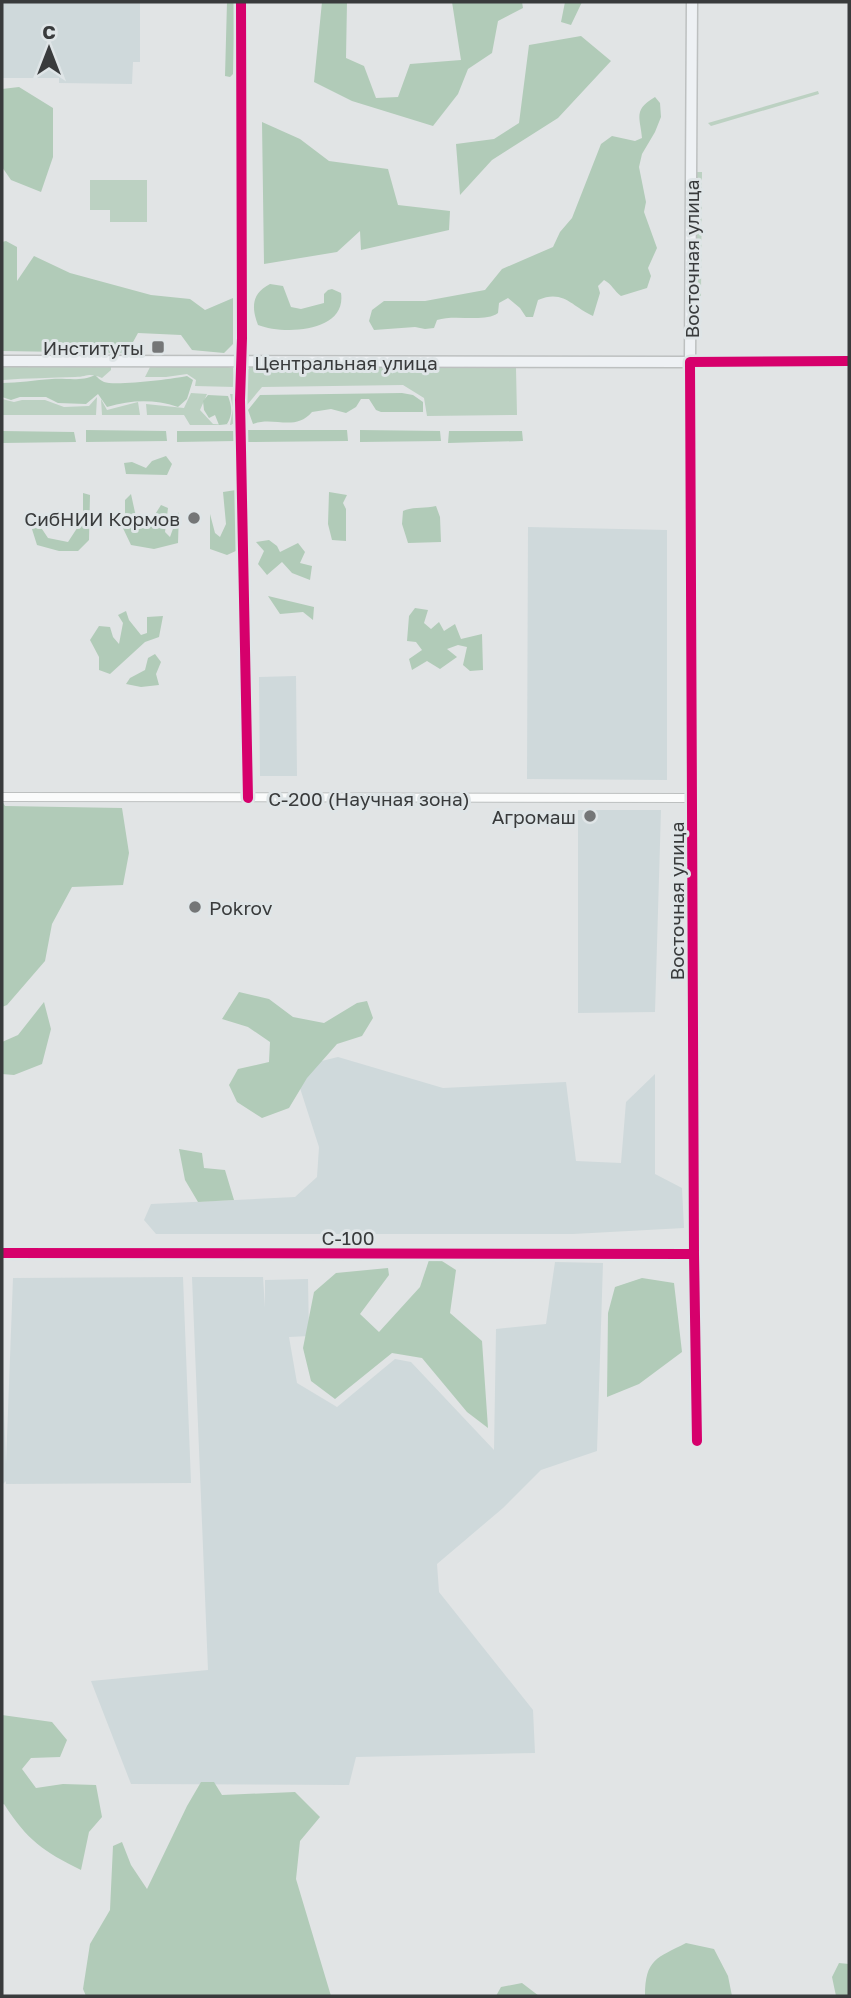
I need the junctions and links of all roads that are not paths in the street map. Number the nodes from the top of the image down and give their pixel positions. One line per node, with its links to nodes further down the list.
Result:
1 (241, 2): 5 (street)
2 (692, 2): 6 (main road, Восточная улица)
3 (849, 361): 6 (street)
4 (2, 362): 5 (main road, Центральная улица)
5 (241, 362): 6 (main road, Центральная улица); 8 (street)
6 (690, 362): 9 (street, Восточная улица)
7 (2, 797): 8 (street, С-200 (Научная зона))
8 (248, 797): 9 (street, С-200 (Научная зона))
9 (693, 798): 11 (street, Восточная улица)
10 (2, 1253): 11 (street, С-100)
11 (694, 1254): 12 (street, Восточная улица)
12 (697, 1441)

